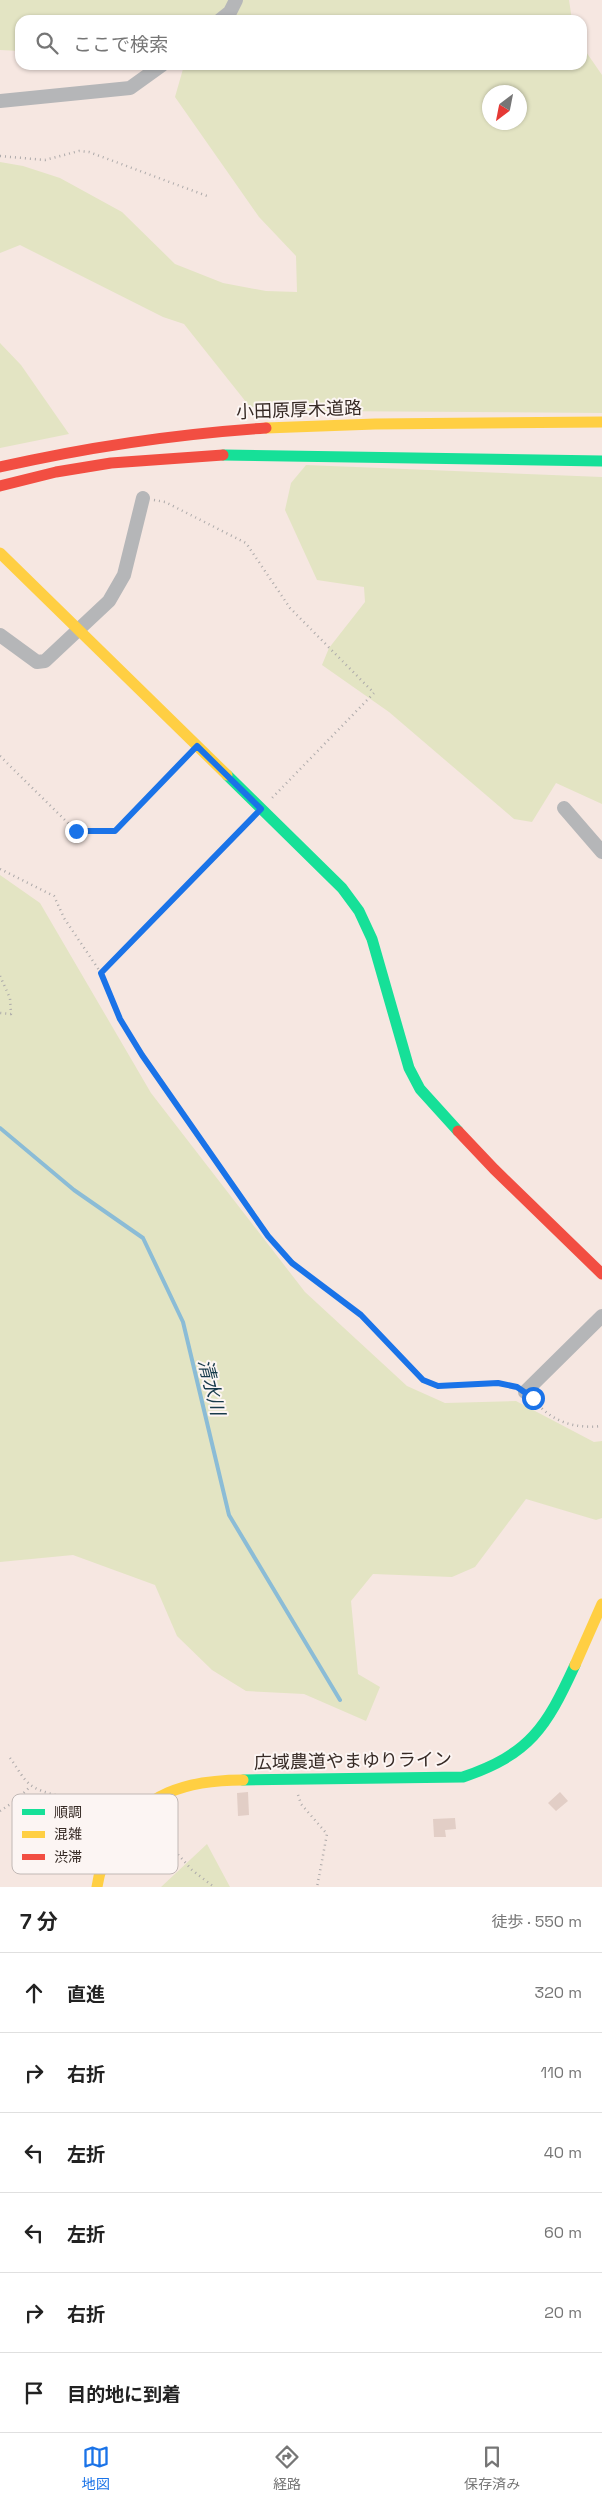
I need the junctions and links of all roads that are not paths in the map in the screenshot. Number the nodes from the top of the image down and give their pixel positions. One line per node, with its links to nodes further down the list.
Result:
1 (236, 0): 2 (street)
2 (226, 15)
3 (155, 70): 4 (street)
4 (0, 102)
5 (602, 422): 7 (main road, 小田原厚木道路)
6 (602, 461): 8 (main road)
7 (0, 467)
8 (0, 486)
9 (143, 498): 11 (street)
10 (0, 553): 11 (main road)
11 (78, 631): 12 (street); 15 (main road)
12 (0, 635)
13 (564, 808): 14 (street)
14 (602, 852)
15 (602, 1274)
16 (602, 1316): 17 (street)
17 (525, 1392)
18 (602, 1604): 19 (main road, 広域農道やまゆりライン)
19 (163, 1794)
20 (101, 1874): 21 (main road, 広域農道やまゆりライン)
21 (97, 1887)

